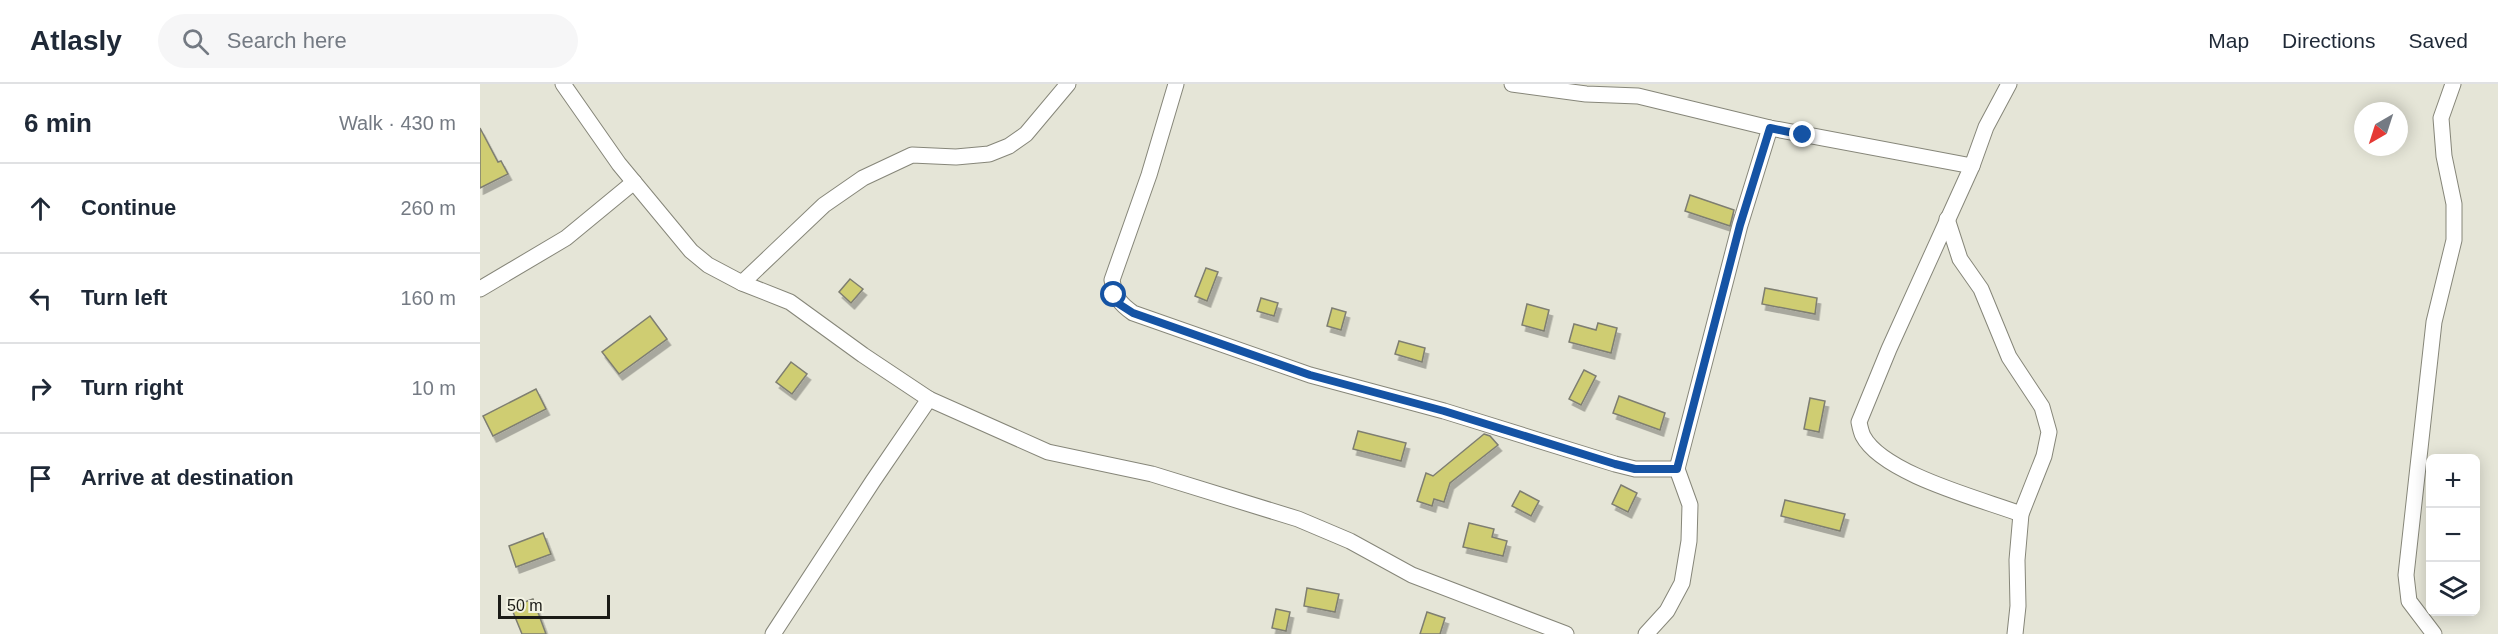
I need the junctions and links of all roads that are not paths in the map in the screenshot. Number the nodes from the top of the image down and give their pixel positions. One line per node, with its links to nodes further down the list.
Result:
1 (563, 84): 10 (street)
2 (1068, 84): 12 (street)
3 (1176, 84): 15 (street)
4 (1512, 84): 7 (street)
5 (2009, 84): 9 (street)
6 (2452, 84): 21 (street)
7 (1639, 90): 8 (street)
8 (1770, 128): 9 (street); 15 (street)
9 (1972, 166): 11 (street)
10 (634, 182): 12 (street); 13 (street)
11 (1947, 219): 16 (street); 16 (street)
12 (742, 283): 14 (street)
13 (480, 289)
14 (929, 399): 17 (street); 18 (street)
15 (1677, 469): 19 (street)
16 (2021, 514): 20 (street)
17 (773, 634)
18 (1566, 634)
19 (1646, 634)
20 (2015, 634)
21 (2433, 634)

